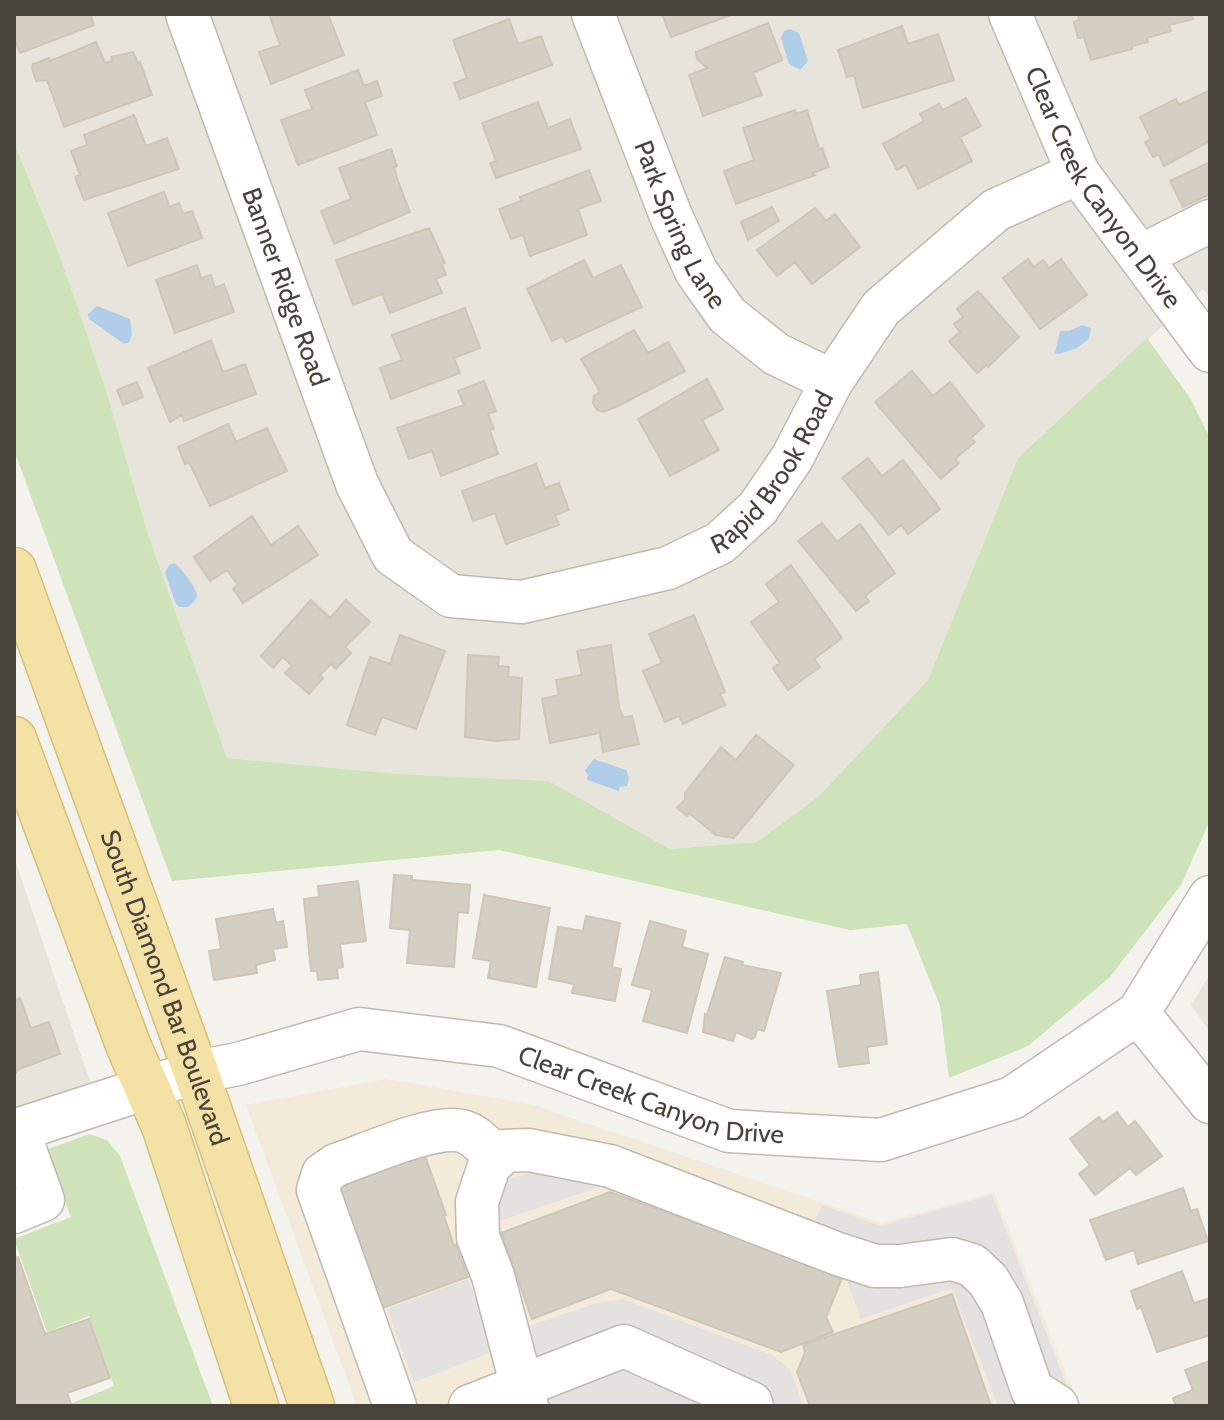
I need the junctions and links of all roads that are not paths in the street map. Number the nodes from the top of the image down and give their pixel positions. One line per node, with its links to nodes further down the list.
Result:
1 (187, 14): 9 (street, Banner Ridge Road)
2 (593, 14): 8 (street, Park Spring Lane)
3 (1010, 14): 4 (street, Clear Creek Canyon Drive)
4 (1078, 173): 6 (street, Clear Creek Canyon Drive); 8 (street, Rapid Brook Road)
5 (1210, 221): 6 (street)
6 (1141, 256): 7 (street, Clear Creek Canyon Drive)
7 (1210, 351)
8 (832, 381): 9 (street, Rapid Brook Road)
9 (393, 555)
10 (14, 570): 14 (main road, South Diamond Bar Boulevard)
11 (14, 739): 15 (main road, South Diamond Bar Boulevard)
12 (1210, 897): 13 (street, Clear Creek Canyon Drive)
13 (1138, 1013): 14 (street, Clear Creek Canyon Drive); 16 (street)
14 (196, 1072): 15 (street, Clear Creek Canyon Drive); 22 (main road, South Diamond Bar Boulevard)
15 (146, 1089): 17 (street, Clear Creek Canyon Drive); 21 (main road, South Diamond Bar Boulevard)
16 (1210, 1102)
17 (16, 1130): 19 (street)
18 (497, 1158): 20 (street); 23 (street); 26 (street)
19 (14, 1212)
20 (524, 1396): 24 (street); 25 (street)
21 (256, 1406)
22 (312, 1406)
23 (395, 1406)
24 (470, 1406)
25 (752, 1406)
26 (1057, 1406)

